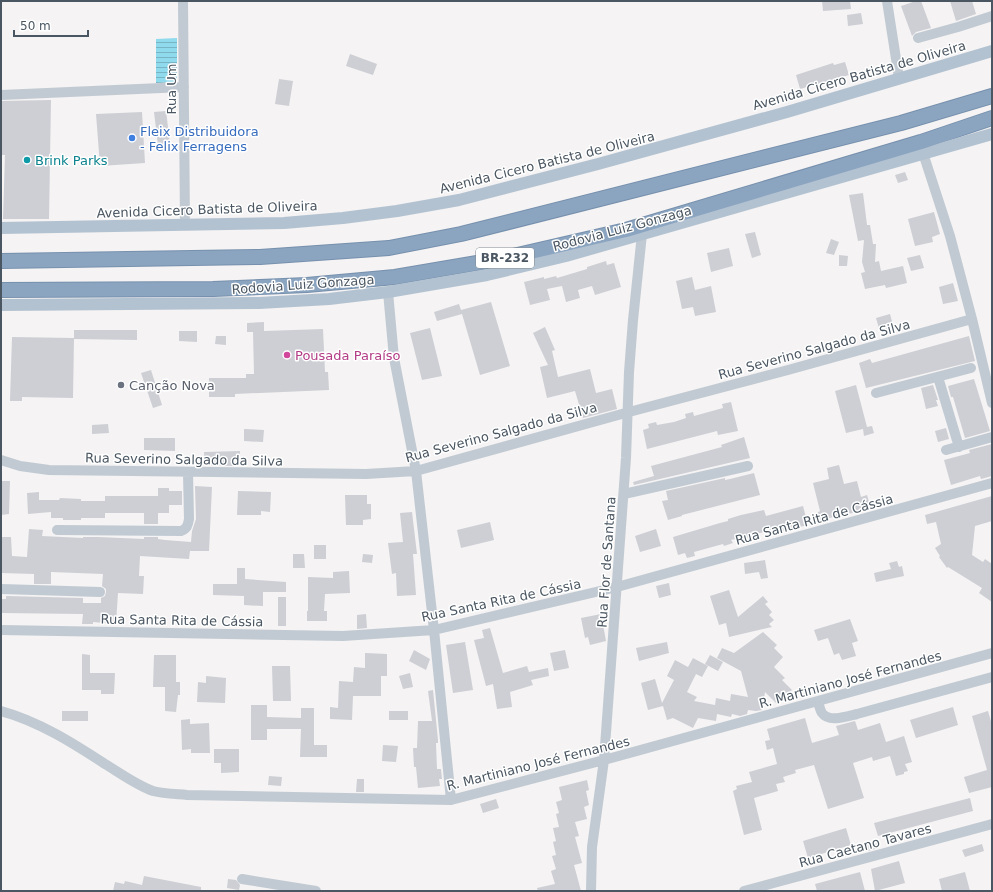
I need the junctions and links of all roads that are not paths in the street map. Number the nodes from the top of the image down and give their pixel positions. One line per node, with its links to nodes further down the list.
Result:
1 (183, 1): 7 (street, Rua Um)
2 (887, 1): 6 (street)
3 (992, 16): 4 (street)
4 (918, 38)
5 (992, 51): 6 (main road, Avenida Cicero Batista de Oliveira)
6 (899, 78): 13 (main road, Avenida Cicero Batista de Oliveira)
7 (184, 87): 8 (street); 13 (street, Rua Um)
8 (1, 95)
9 (992, 96): 16 (highway, BR-232)
10 (992, 118): 17 (highway, Rodovia Luiz Gonzaga / BR-232)
11 (992, 134): 12 (main road)
12 (923, 153): 15 (main road); 20 (street)
13 (185, 225): 14 (main road, Avenida Cicero Batista de Oliveira)
14 (1, 228)
15 (642, 234): 18 (main road); 25 (street, Rua Flor de Santana)
16 (1, 261)
17 (1, 290)
18 (388, 292): 19 (main road); 31 (street)
19 (1, 305)
20 (972, 319): 24 (street); 25 (street, Rua Severino Salgado da Silva)
21 (971, 368): 22 (street)
22 (938, 377): 23 (street); 27 (street)
23 (876, 393)
24 (992, 403)
25 (628, 412): 31 (street, Rua Severino Salgado da Silva); 34 (street, Rua Flor de Santana)
26 (992, 437): 27 (street)
27 (959, 447): 28 (street)
28 (946, 450)
29 (1, 460): 32 (street, Rua Severino Salgado da Silva)
30 (748, 466): 34 (street)
31 (416, 471): 32 (street, Rua Severino Salgado da Silva); 40 (street)
32 (188, 473): 35 (street)
33 (992, 483): 36 (street, Rua Santa Rita de Cássia)
34 (624, 494): 36 (street, Rua Flor de Santana)
35 (57, 530)
36 (617, 587): 40 (street, Rua Santa Rita de Cássia); 45 (street, Rua Flor de Santana)
37 (1, 589): 38 (street)
38 (100, 592)
39 (1, 630): 40 (street, Rua Santa Rita de Cássia)
40 (434, 630): 46 (street)
41 (992, 653): 43 (street, R. Martiniano José Fernandes)
42 (992, 677): 43 (street)
43 (818, 701): 45 (street, R. Martiniano José Fernandes)
44 (1, 711): 46 (street, R. Martiniano José Fernandes)
45 (604, 760): 46 (street, R. Martiniano José Fernandes); 51 (street, Rua Flor de Santana)
46 (451, 800)
47 (992, 824): 52 (street, Rua Caetano Tavares)
48 (242, 879): 49 (street)
49 (287, 889): 50 (street)
50 (316, 891)
51 (591, 891)
52 (744, 891)

